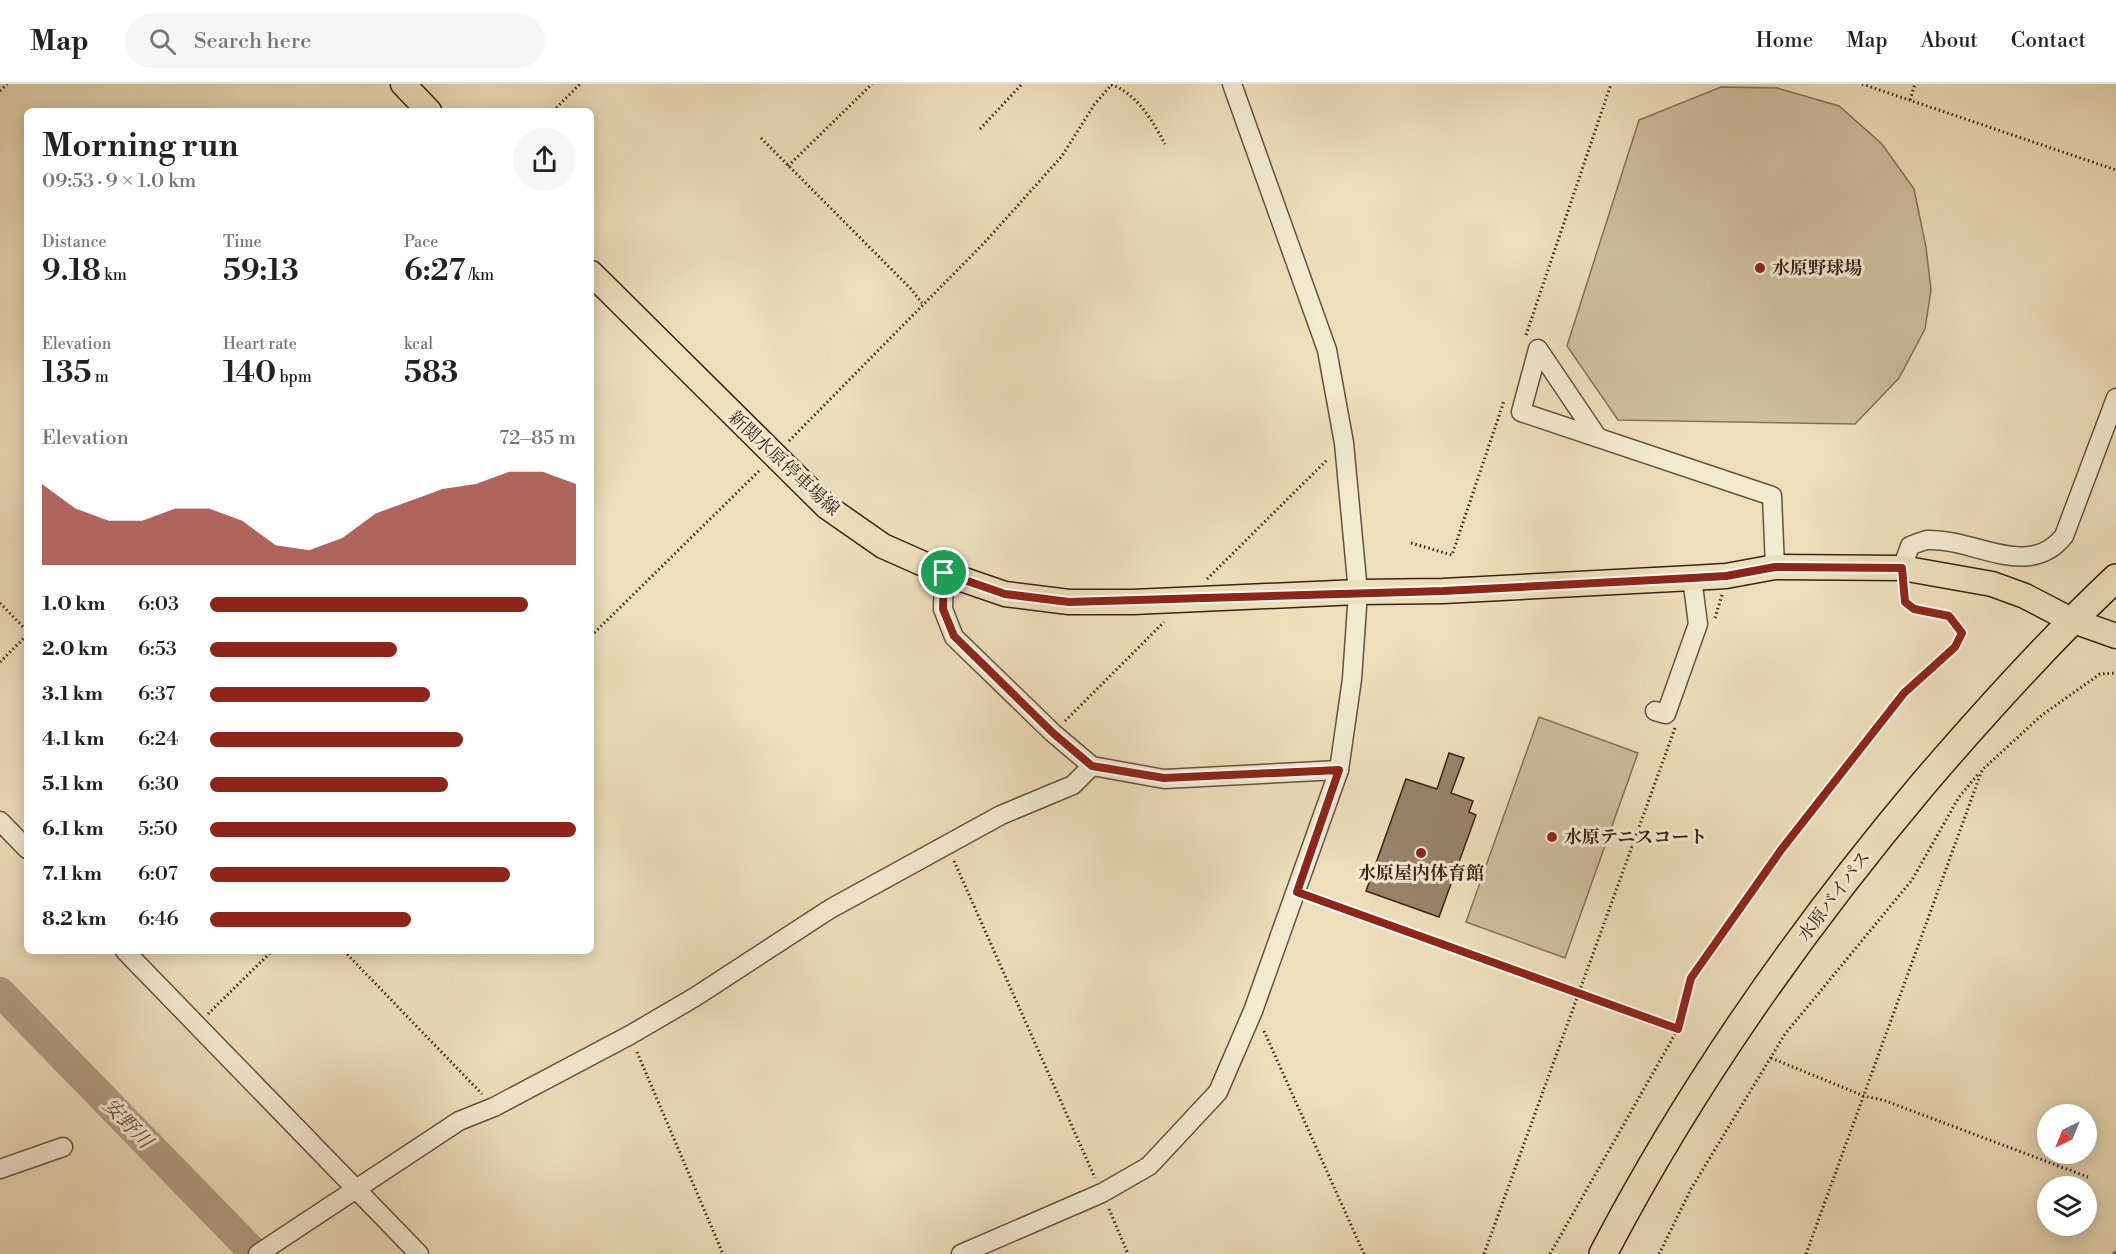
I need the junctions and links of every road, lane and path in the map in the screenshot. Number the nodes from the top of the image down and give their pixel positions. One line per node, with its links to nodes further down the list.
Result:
1 (7, 84): 10 (path)
2 (403, 84): 12 (main road)
3 (580, 84): 13 (path)
4 (872, 84): 17 (path)
5 (1022, 84): 14 (path)
6 (1111, 84): 16 (path); 20 (path)
7 (1232, 84): 30 (street)
8 (1862, 84): 11 (path)
9 (1915, 84): 11 (path)
10 (0, 91)
11 (1910, 100): 18 (path)
12 (426, 108)
13 (556, 108)
14 (980, 129)
15 (761, 138): 17 (path)
16 (1165, 144)
17 (788, 166): 20 (path)
18 (2116, 170)
19 (594, 276): 23 (main road, 新関水原停車場線)
20 (922, 303): 23 (path)
21 (2116, 398): 25 (street)
22 (1598, 438): 22 (street); 24 (street)
23 (774, 456): 26 (main road, 新関水原停車場線); 35 (path)
24 (1775, 567): 25 (main road, 新関水原停車場線); 27 (main road, 新関水原停車場線)
25 (1902, 568): 32 (main road, 新関水原停車場線); 55 (path)
26 (944, 573): 30 (main road, 新関水原停車場線); 42 (street)
27 (1726, 576): 28 (main road, 新関水原停車場線); 33 (path)
28 (1692, 578): 30 (main road, 新関水原停車場線); 40 (street)
29 (2116, 578): 32 (highway, 水原バイパス)
30 (1358, 592): 43 (street)
31 (0, 603): 34 (path)
32 (2071, 620): 37 (main road, 新関水原停車場線); 73 (highway, 水原バイパス)
33 (1713, 625)
34 (24, 630)
35 (594, 633)
36 (24, 636): 38 (path)
37 (2116, 636)
38 (0, 662)
39 (2116, 673): 44 (path)
40 (1655, 711)
41 (1677, 724): 52 (path)
42 (1092, 766): 43 (street); 46 (street)
43 (1339, 770): 48 (street)
44 (1982, 770): 57 (path); 58 (path)
45 (0, 821): 47 (street)
46 (948, 845): 56 (street); 64 (path)
47 (24, 846)
48 (1297, 892): 52 (path); 53 (street)
49 (128, 954): 54 (street)
50 (269, 954): 54 (path)
51 (347, 954): 59 (path)
52 (1579, 993): 55 (path); 71 (path)
53 (1253, 1011): 64 (street); 70 (path)
54 (196, 1026): 63 (street)
55 (1678, 1029): 72 (path)
56 (630, 1035): 59 (street); 67 (path)
57 (1771, 1058): 58 (path); 74 (path)
58 (1864, 1096): 62 (path); 75 (path)
59 (494, 1107): 63 (street)
60 (63, 1147): 61 (street)
61 (0, 1169)
62 (2085, 1176)
63 (352, 1190): 65 (street); 66 (street)
64 (1102, 1193): 68 (street); 69 (path)
65 (258, 1254)
66 (419, 1254)
67 (723, 1254)
68 (961, 1254)
69 (1128, 1254)
70 (1364, 1254)
71 (1484, 1254)
72 (1550, 1254)
73 (1603, 1254)
74 (1659, 1254)
75 (1806, 1254)

